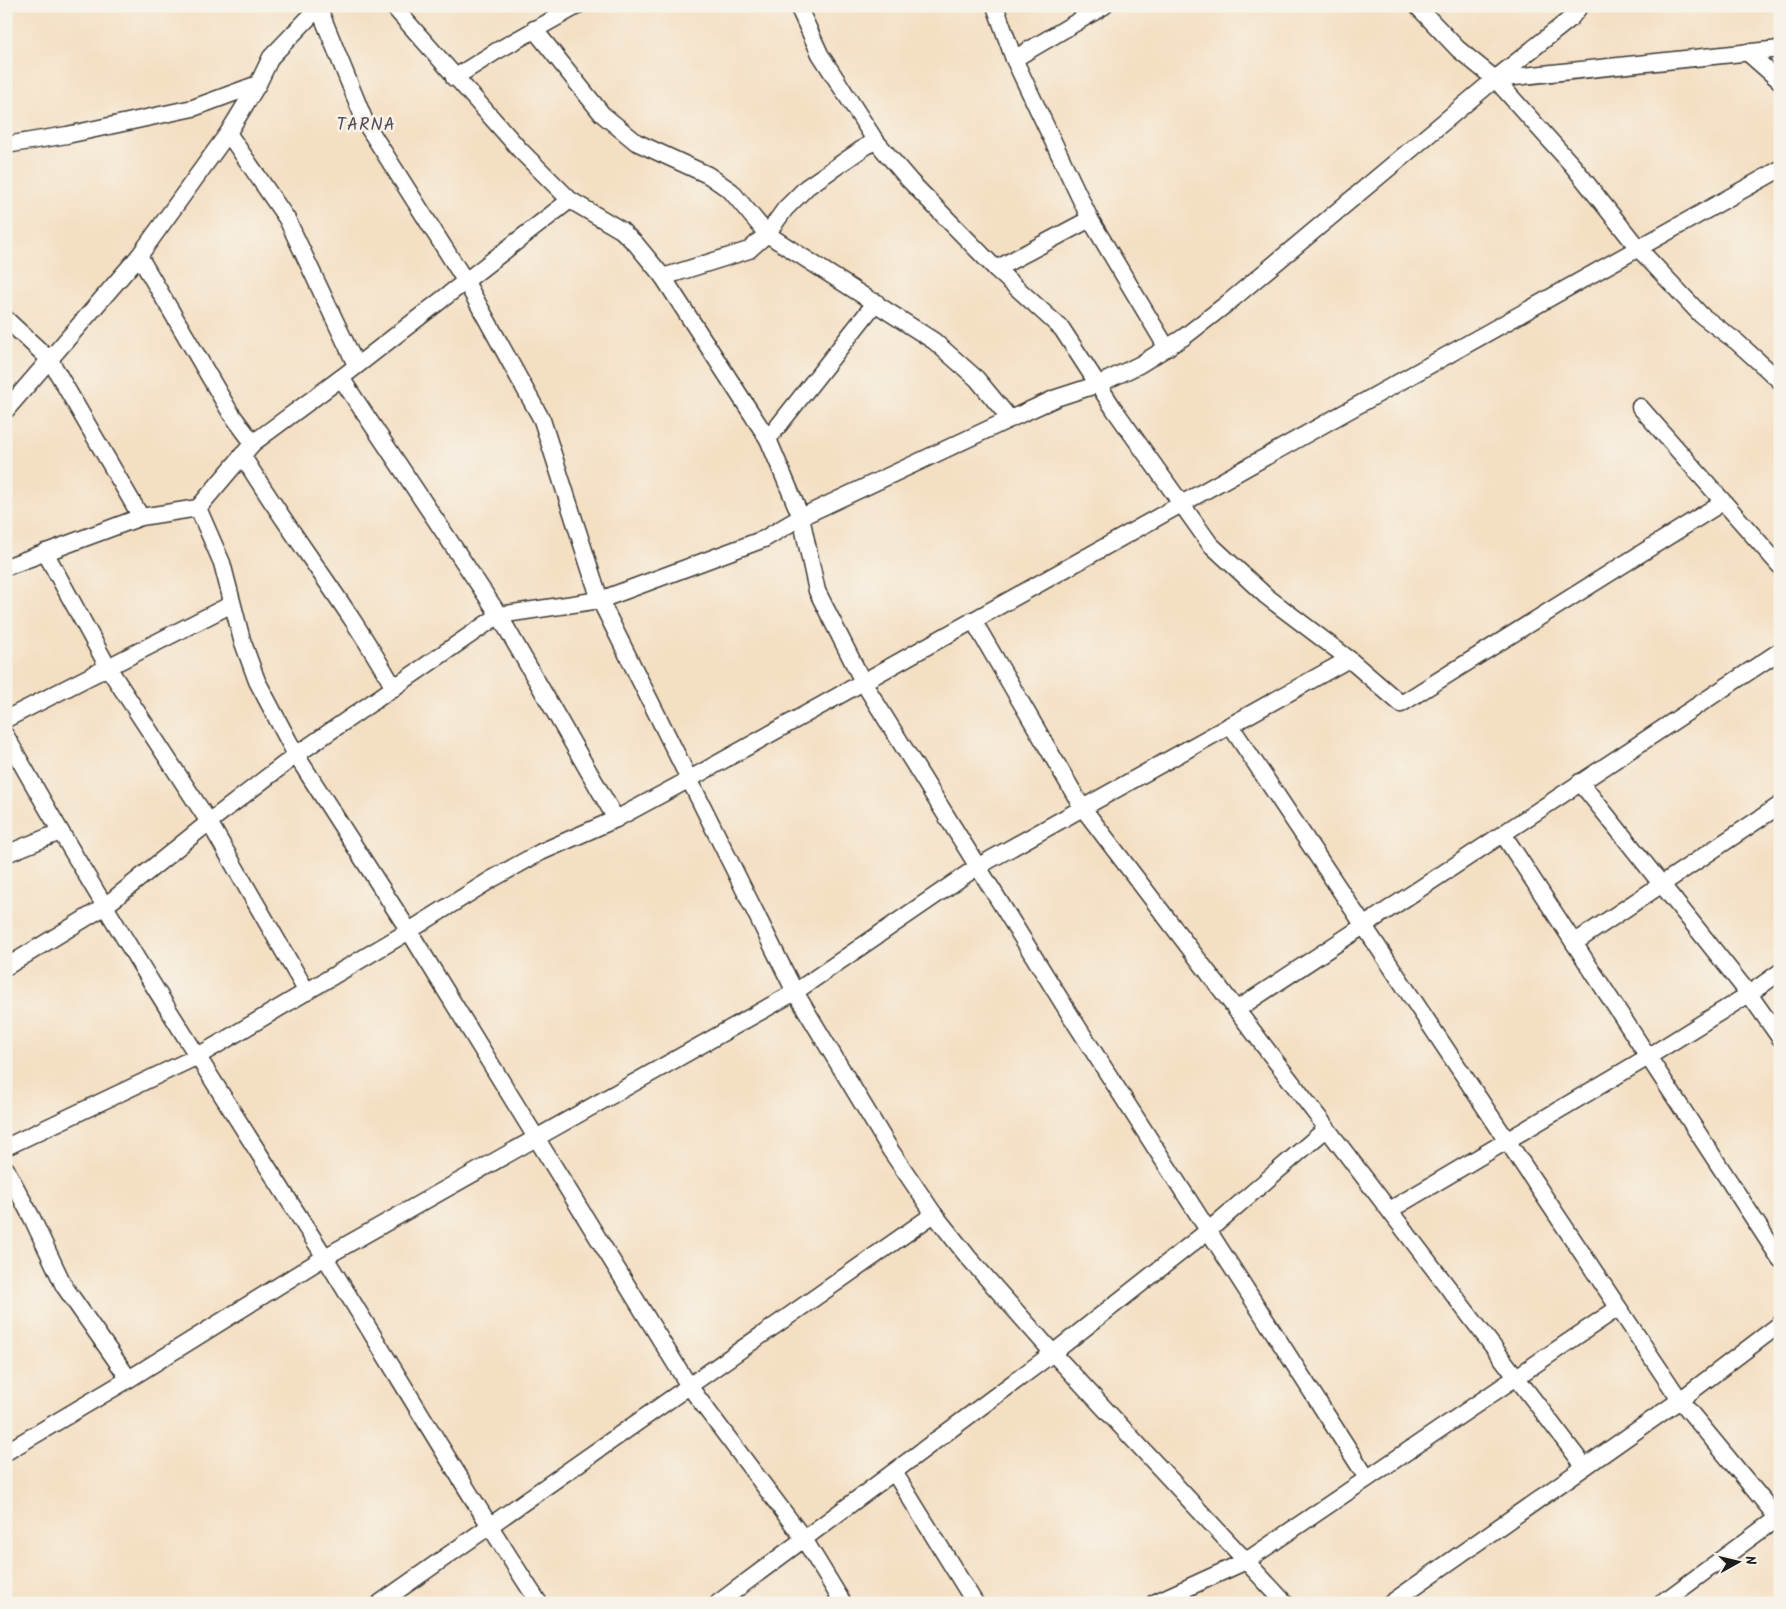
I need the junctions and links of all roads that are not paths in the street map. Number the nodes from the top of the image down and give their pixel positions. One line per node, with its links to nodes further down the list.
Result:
1 (393, 6): 13 (street)
2 (577, 6): 9 (street)
3 (798, 6): 18 (street)
4 (995, 6): 12 (street)
5 (1104, 6): 12 (street)
6 (1417, 6): 14 (street)
7 (1580, 6): 14 (street)
8 (318, 7): 16 (street); 28 (street)
9 (534, 29): 13 (street); 23 (street)
10 (1780, 49): 11 (street)
11 (1747, 52): 14 (street); 15 (street)
12 (1014, 59): 22 (street)
13 (454, 78): 21 (street)
14 (1495, 79): 24 (street); 31 (street)
15 (1780, 80)
16 (258, 84): 17 (street); 19 (street)
17 (228, 133): 25 (street); 33 (street)
18 (876, 140): 23 (street); 26 (street)
19 (6, 145)
20 (1780, 169): 24 (street)
21 (570, 200): 27 (street); 28 (street)
22 (1090, 219): 26 (street); 31 (street)
23 (767, 234): 27 (street); 29 (street)
24 (1638, 248): 35 (street); 43 (street)
25 (139, 256): 32 (street); 41 (street)
26 (996, 269): 36 (street)
27 (663, 277): 40 (street)
28 (466, 282): 33 (street); 50 (street)
29 (876, 302): 39 (street); 40 (street)
30 (6, 319): 32 (street)
31 (1167, 348): 36 (street)
32 (50, 360): 38 (street); 46 (street)
33 (356, 365): 34 (street)
34 (341, 378): 41 (street); 52 (street)
35 (1780, 381)
36 (1099, 384): 39 (street); 43 (street)
37 (1640, 407): 42 (street)
38 (6, 410)
39 (1010, 418): 45 (street)
40 (768, 439): 45 (street)
41 (248, 449): 44 (street); 58 (street)
42 (1723, 502): 48 (street); 55 (street)
43 (1180, 504): 53 (street); 55 (street)
44 (198, 508): 46 (street); 51 (street)
45 (801, 516): 50 (street); 57 (street)
46 (141, 517): 47 (street)
47 (45, 552): 49 (street); 56 (street)
48 (1780, 566)
49 (6, 567)
50 (600, 600): 52 (street); 63 (street)
51 (232, 604): 56 (street); 62 (street)
52 (499, 615): 58 (street); 67 (street)
53 (973, 620): 57 (street); 66 (street)
54 (1780, 651): 64 (street)
55 (1349, 659): 60 (street)
56 (109, 669): 59 (street); 68 (street)
57 (863, 682): 63 (street); 72 (street)
58 (394, 688): 62 (street)
59 (6, 720)
60 (1230, 725): 66 (street); 75 (street)
61 (6, 736): 69 (street)
62 (296, 755): 68 (street); 76 (street)
63 (688, 780): 67 (street); 81 (street)
64 (1580, 782): 70 (street); 73 (street)
65 (1780, 805): 73 (street)
66 (1082, 807): 72 (street); 83 (street)
67 (616, 819): 76 (street)
68 (209, 822): 74 (street); 80 (street)
69 (60, 832): 71 (street); 74 (street)
70 (1503, 834): 75 (street); 77 (street)
71 (6, 854)
72 (977, 867): 81 (street); 94 (street)
73 (1663, 884): 77 (street); 82 (street)
74 (104, 907): 78 (street); 85 (street)
75 (1363, 926): 83 (street); 89 (street)
76 (409, 931): 80 (street); 88 (street)
77 (1574, 943): 86 (street)
78 (6, 968)
79 (1780, 972): 82 (street)
80 (306, 992): 85 (street)
81 (795, 992): 88 (street); 93 (street)
82 (1749, 994): 84 (street); 86 (street)
83 (1236, 1010): 87 (street)
84 (1780, 1038)
85 (198, 1056): 90 (street); 96 (street)
86 (1648, 1057): 89 (street); 95 (street)
87 (1326, 1129): 92 (street); 94 (street)
88 (536, 1138): 96 (street); 103 (street)
89 (1506, 1141): 92 (street); 98 (street)
90 (6, 1147)
91 (6, 1169): 102 (street)
92 (1390, 1210): 101 (street)
93 (934, 1214): 100 (street); 103 (street)
94 (1208, 1230): 100 (street); 108 (street)
95 (1774, 1237): 97 (street)
96 (324, 1257): 102 (street); 110 (street)
97 (1780, 1259)
98 (1618, 1308): 101 (street); 104 (street)
99 (1780, 1324): 104 (street)
100 (1053, 1353): 107 (street); 112 (street)
101 (1517, 1376): 106 (street); 108 (street)
102 (130, 1379): 105 (street)
103 (689, 1386): 110 (street); 111 (street)
104 (1680, 1400): 106 (street); 109 (street)
105 (6, 1452)
106 (1584, 1466): 121 (street)
107 (894, 1472): 111 (street); 118 (street)
108 (1367, 1478): 112 (street)
109 (1779, 1519): 113 (street)
110 (489, 1526): 114 (street); 115 (street)
111 (804, 1539): 116 (street); 117 (street)
112 (1246, 1561): 119 (street); 120 (street)
113 (1682, 1597): 122 (street)
114 (380, 1603)
115 (539, 1603)
116 (718, 1603)
117 (843, 1603)
118 (975, 1603)
119 (1154, 1603)
120 (1285, 1603)
121 (1391, 1603)
122 (1662, 1603)

